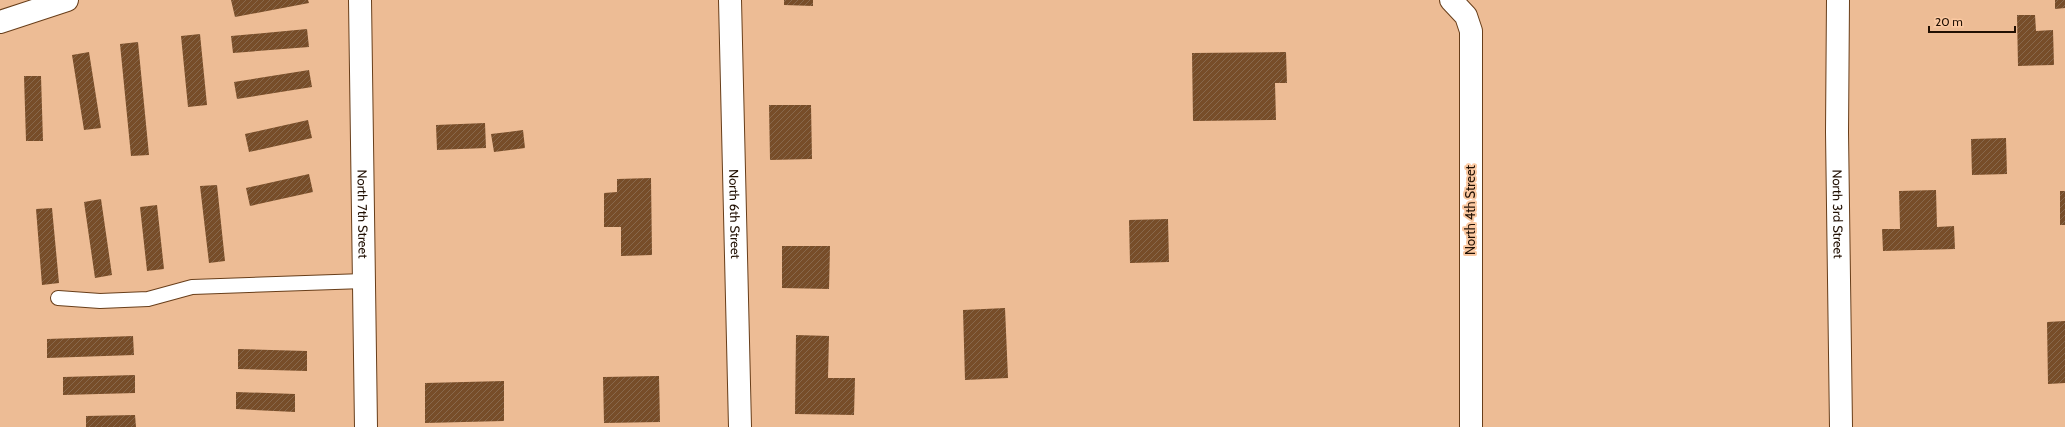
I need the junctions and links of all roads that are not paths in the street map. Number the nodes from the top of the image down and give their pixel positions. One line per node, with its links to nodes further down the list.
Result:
1 (66, 0): 6 (street)
2 (360, 0): 7 (street, North 7th Street)
3 (730, 0): 10 (street, North 6th Street)
4 (1451, 0): 11 (street, North 4th Street)
5 (1838, 0): 12 (street, North 3rd Street)
6 (0, 22)
7 (364, 282): 8 (lane); 9 (street, North 7th Street)
8 (58, 298)
9 (366, 427)
10 (740, 427)
11 (1471, 427)
12 (1841, 427)

